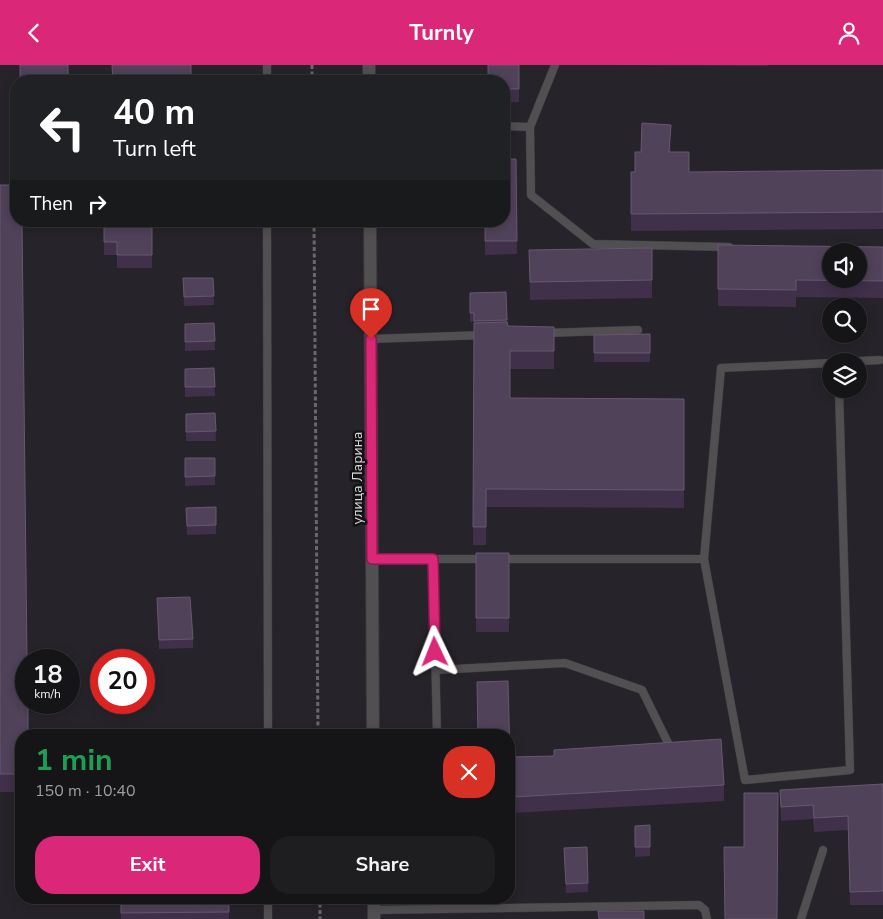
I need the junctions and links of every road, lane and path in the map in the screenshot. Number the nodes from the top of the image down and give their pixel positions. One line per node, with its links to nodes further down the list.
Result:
1 (555, 65): 3 (lane)
2 (510, 126): 3 (lane)
3 (530, 127): 7 (lane)
4 (267, 227): 20 (lane)
5 (314, 227): 21 (path)
6 (370, 227): 11 (street, улица Ларина)
7 (733, 247)
8 (638, 330): 9 (lane)
9 (539, 333)
10 (490, 335): 11 (lane)
11 (371, 339): 16 (street, улица Ларина)
12 (880, 360): 13 (lane)
13 (867, 361)
14 (822, 363): 18 (lane)
15 (839, 398): 18 (lane)
16 (372, 559): 17 (lane); 22 (street, улица Ларина)
17 (433, 559): 18 (lane); 19 (lane)
18 (704, 559)
19 (436, 670): 23 (lane); 24 (lane)
20 (268, 729)
21 (318, 729)
22 (373, 729)
23 (437, 729)
24 (671, 749)
25 (823, 851): 34 (lane)
26 (268, 904): 30 (lane)
27 (320, 904): 31 (path)
28 (374, 909): 29 (lane)
29 (456, 909): 32 (lane); 33 (lane)
30 (268, 919)
31 (320, 919)
32 (456, 919)
33 (707, 919)
34 (802, 919)

